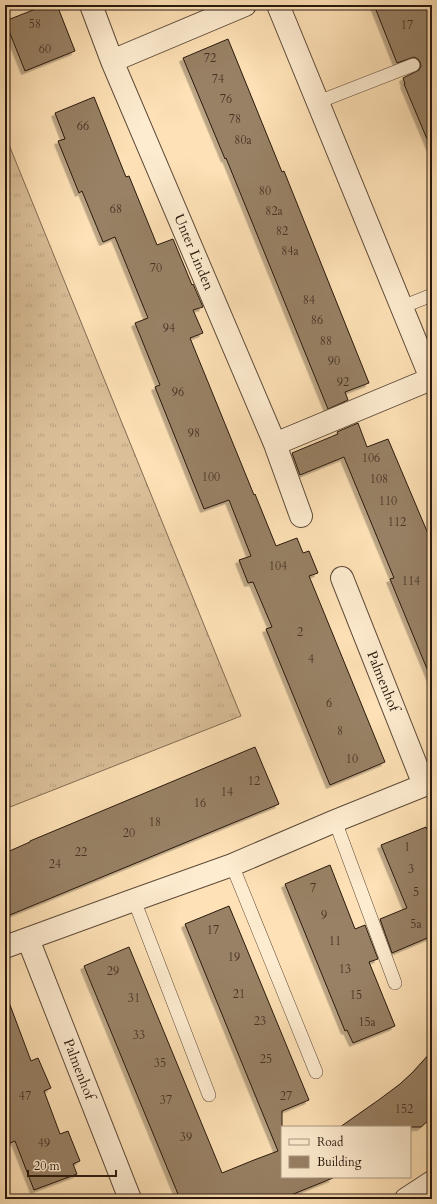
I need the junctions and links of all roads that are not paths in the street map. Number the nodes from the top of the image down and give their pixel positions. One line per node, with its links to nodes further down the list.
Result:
1 (91, 5): 4 (street, Unter Linden)
2 (245, 5): 4 (street)
3 (278, 5): 6 (street)
4 (112, 61): 10 (street, Unter Linden)
5 (413, 65): 6 (lane)
6 (318, 102): 8 (street)
7 (432, 295): 8 (lane)
8 (402, 307): 9 (street)
9 (432, 380): 10 (street)
10 (275, 444): 11 (street, Unter Linden)
11 (301, 516)
12 (342, 578): 13 (street, Palmenhof)
13 (428, 783): 14 (street, Palmenhof)
14 (335, 821): 15 (street, Palmenhof); 19 (lane)
15 (232, 865): 16 (street, Palmenhof); 20 (lane)
16 (134, 900): 17 (street, Palmenhof); 21 (lane)
17 (28, 939): 18 (street, Palmenhof); 23 (street, Palmenhof)
18 (5, 947)
19 (395, 983)
20 (316, 1072)
21 (209, 1095)
22 (432, 1182): 24 (street)
23 (130, 1199)
24 (406, 1199)

